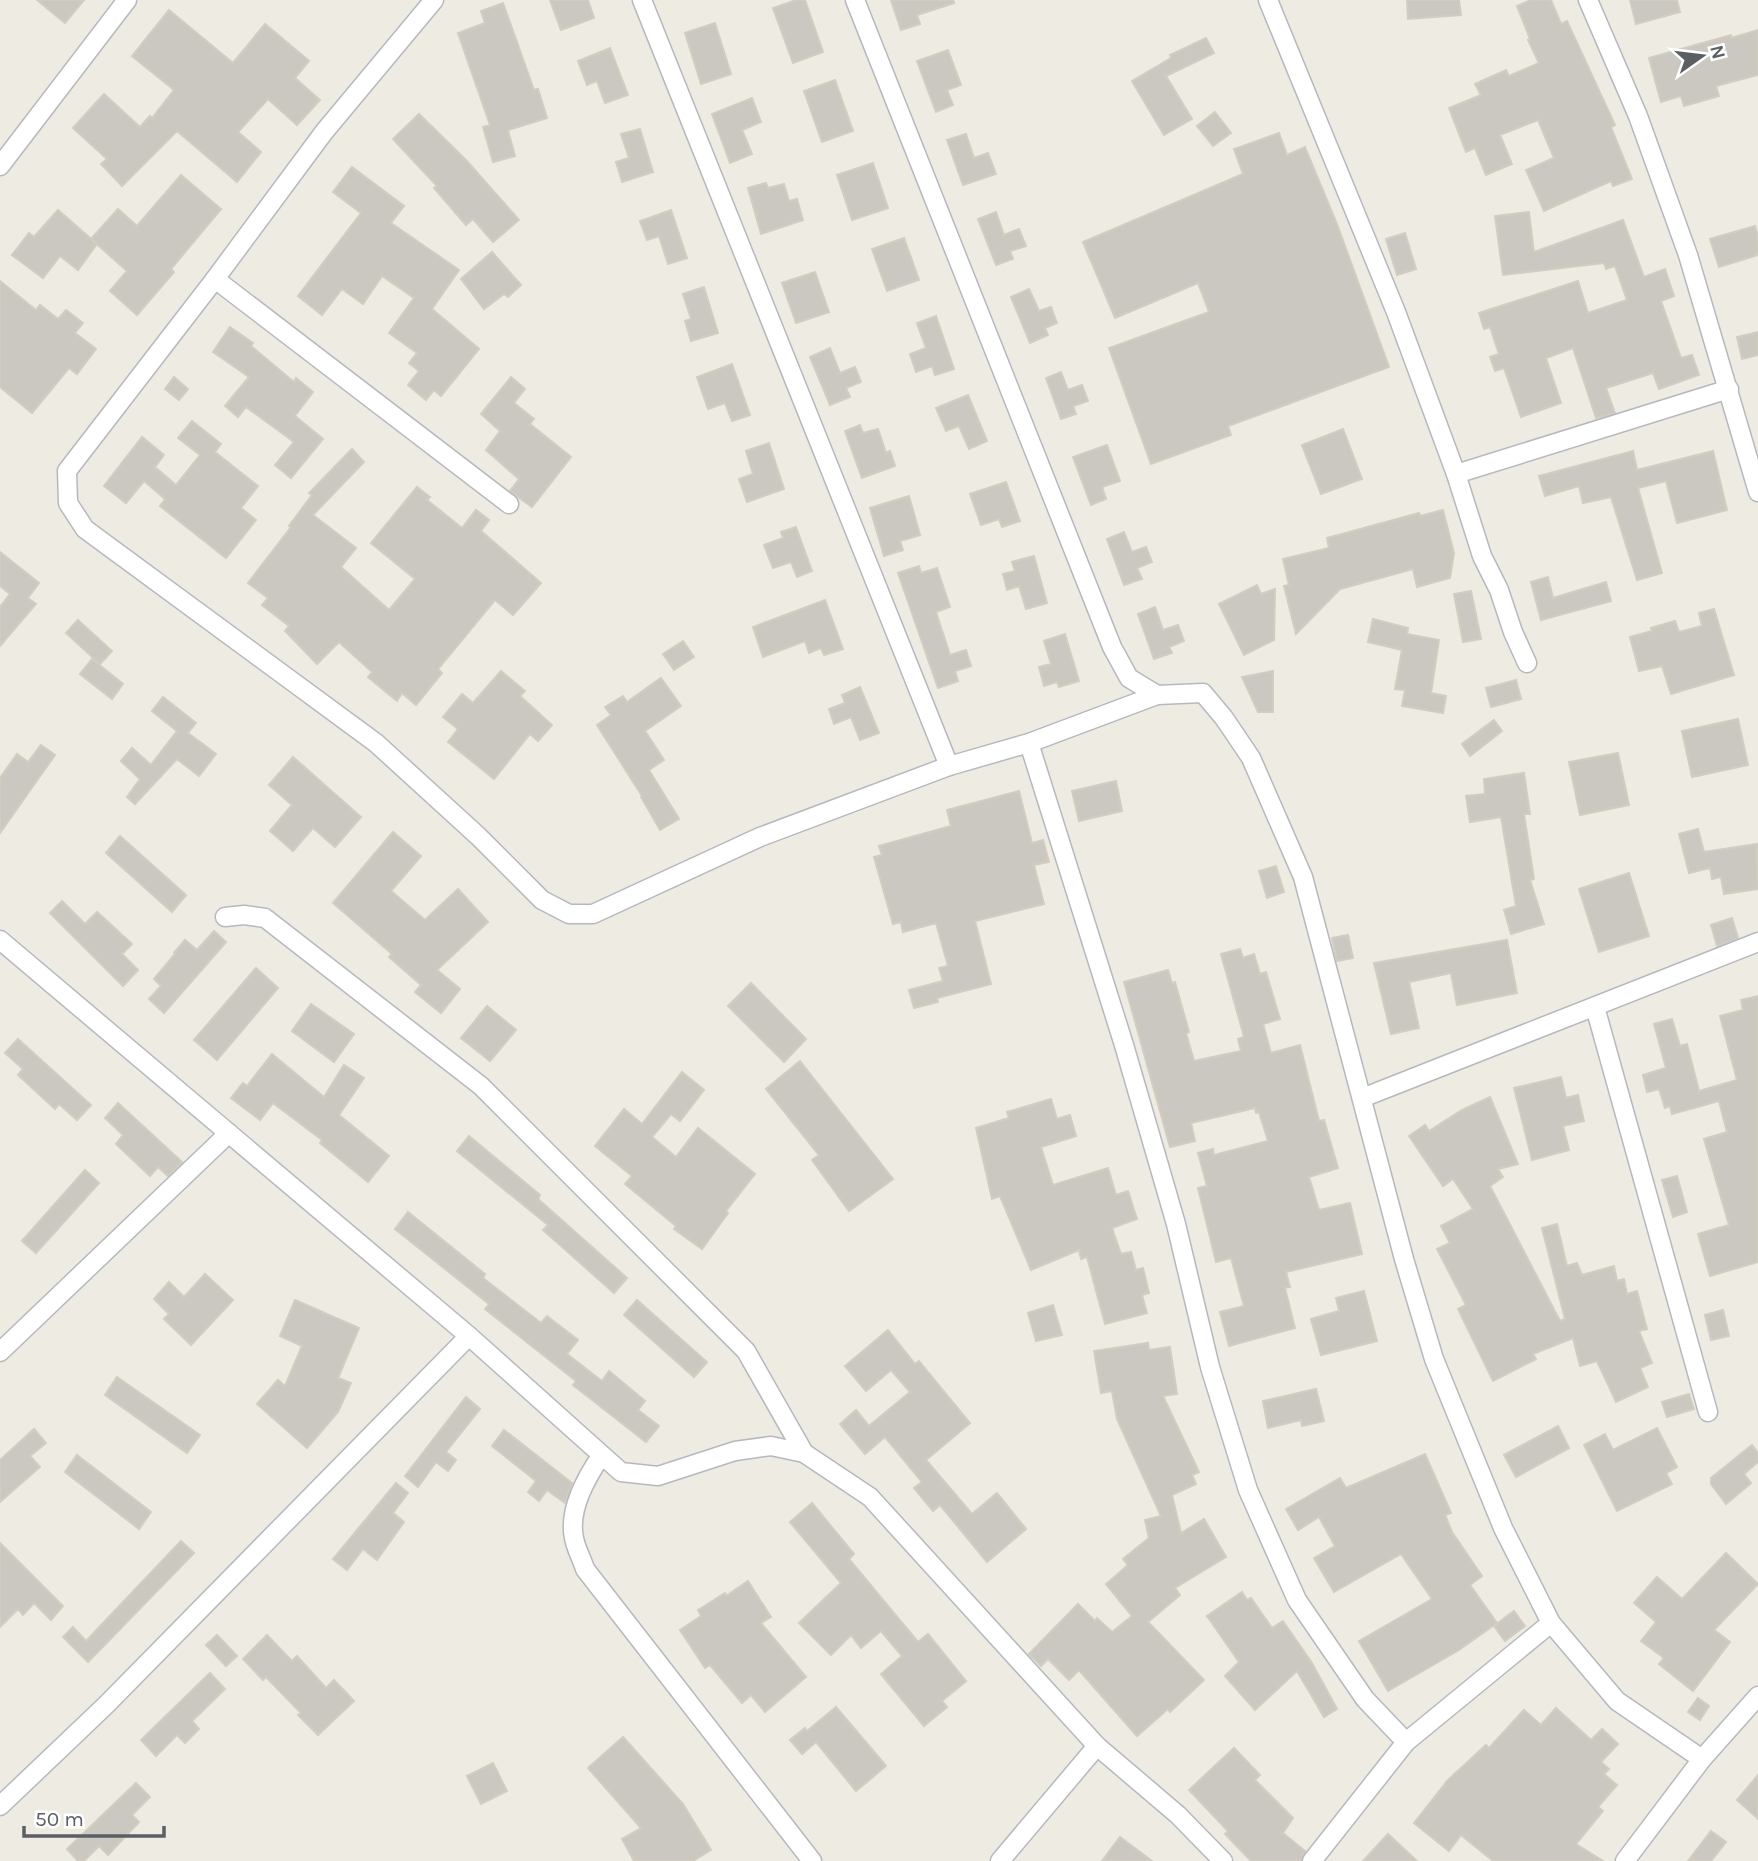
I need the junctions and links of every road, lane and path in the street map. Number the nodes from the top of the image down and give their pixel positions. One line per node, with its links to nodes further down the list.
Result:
1 (127, 0): 7 (street)
2 (434, 0): 8 (street)
3 (642, 0): 17 (street)
4 (855, 0): 15 (street)
5 (1268, 0): 11 (street)
6 (1588, 0): 9 (street)
7 (0, 166)
8 (215, 279): 13 (street); 17 (street)
9 (1729, 389): 10 (street); 11 (street)
10 (1750, 431): 12 (street)
11 (1456, 474): 14 (street)
12 (1758, 492)
13 (509, 504)
14 (1527, 663)
15 (1157, 695): 16 (street); 22 (street)
16 (1029, 743): 17 (street); 31 (street)
17 (949, 766)
18 (225, 918): 27 (street)
19 (0, 940): 23 (street)
20 (1758, 942): 21 (street)
21 (1595, 1007): 22 (street); 26 (street)
22 (1362, 1098): 29 (street)
23 (229, 1133): 24 (street); 25 (street)
24 (468, 1335): 28 (street); 34 (street)
25 (0, 1352)
26 (1708, 1412)
27 (804, 1453): 28 (street); 32 (street)
28 (601, 1455): 36 (street)
29 (1551, 1623): 31 (street); 33 (street)
30 (1758, 1696): 33 (street)
31 (1405, 1742): 40 (street)
32 (1097, 1746): 35 (street); 37 (street)
33 (1702, 1759): 41 (street)
34 (0, 1806)
35 (1178, 1815): 38 (street); 39 (street)
36 (812, 1861)
37 (1000, 1861)
38 (1207, 1861)
39 (1223, 1861)
40 (1312, 1861)
41 (1625, 1861)

